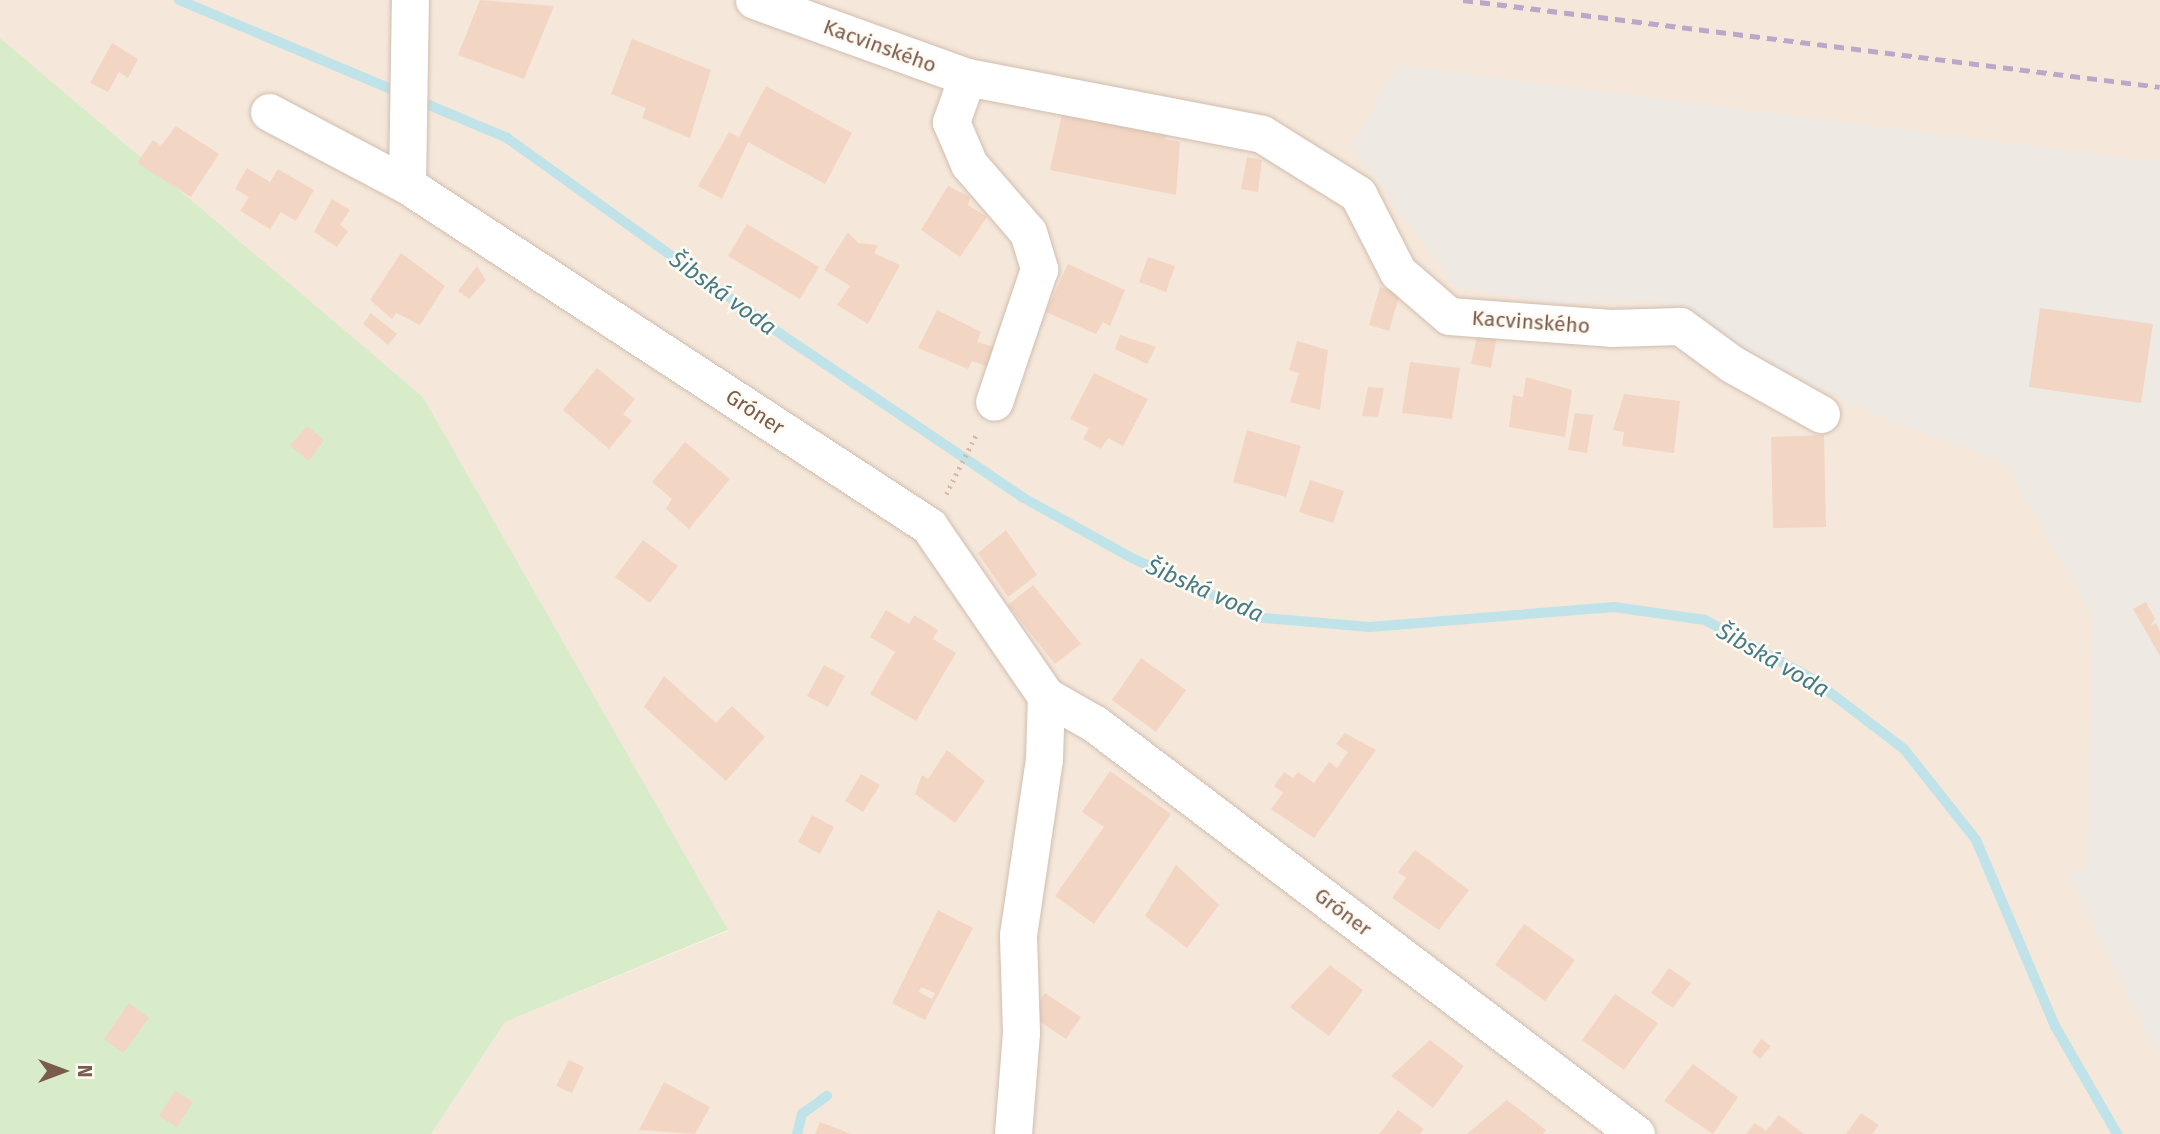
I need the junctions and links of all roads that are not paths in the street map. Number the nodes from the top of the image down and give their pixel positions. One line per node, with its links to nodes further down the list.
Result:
1 (410, 0): 5 (street)
2 (754, 0): 3 (street, Kacvinského)
3 (967, 77): 6 (street, Kacvinského); 7 (street)
4 (269, 112): 5 (street, Gróner)
5 (407, 185): 8 (street, Gróner)
6 (1821, 414)
7 (987, 415)
8 (1046, 696): 9 (street); 10 (street, Gróner)
9 (1013, 1134)
10 (1636, 1134)

